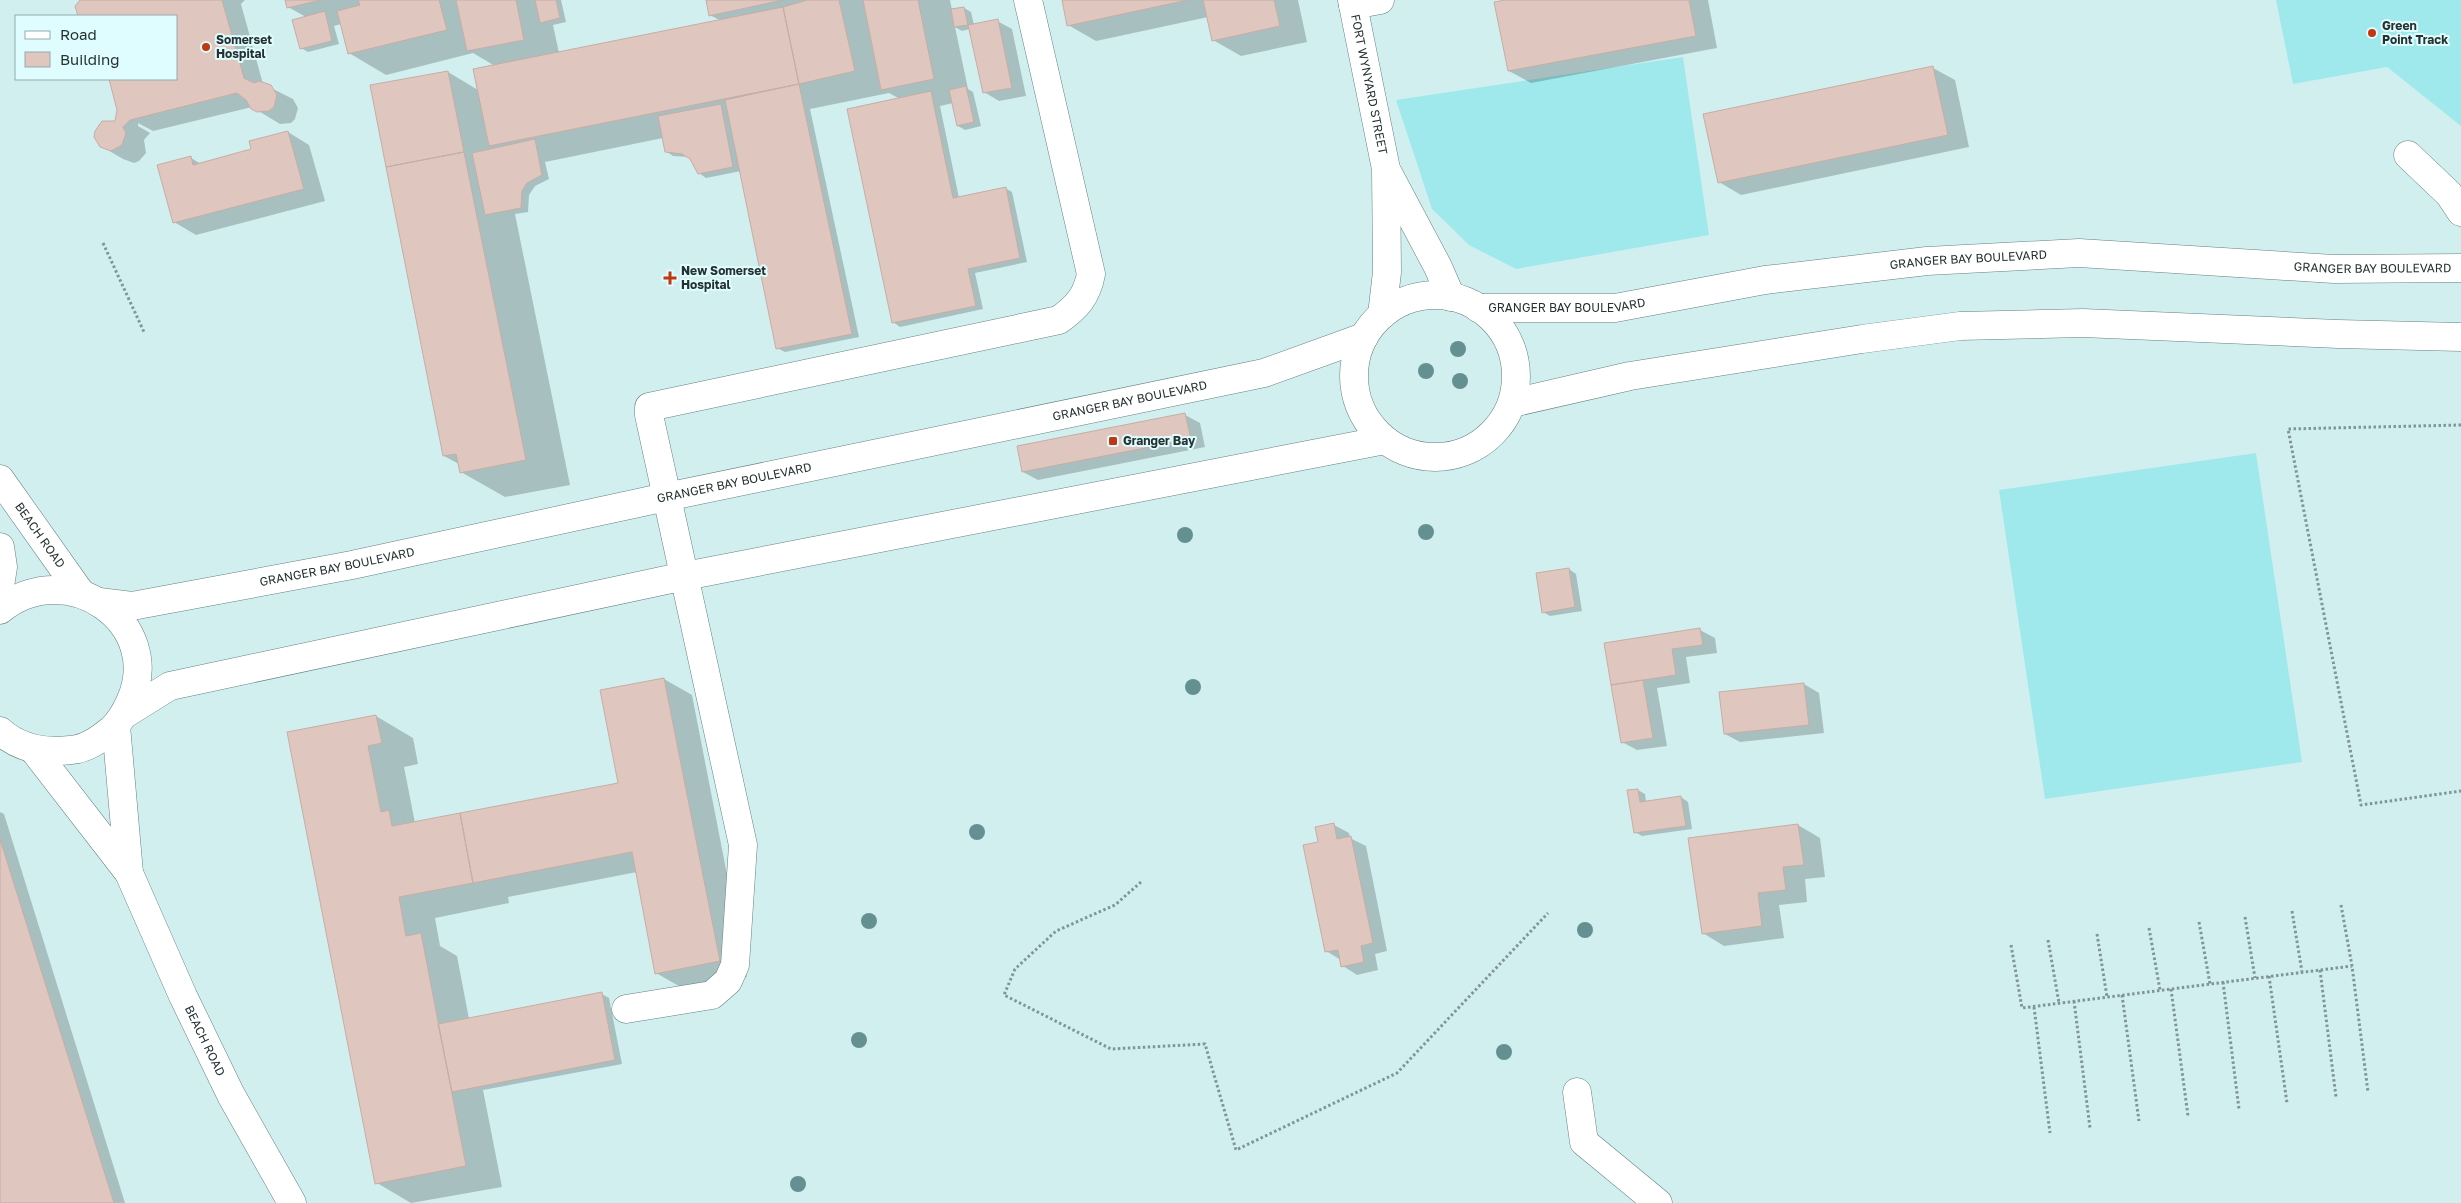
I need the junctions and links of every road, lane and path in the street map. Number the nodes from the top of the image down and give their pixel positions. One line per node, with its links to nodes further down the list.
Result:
1 (1028, 0): 19 (street)
2 (1380, 0): 3 (street)
3 (1352, 2): 5 (street, FORT WYNYARD STREET)
4 (2408, 155): 6 (street)
5 (1386, 170): 9 (street, FORT WYNYARD STREET); 11 (street, FORT WYNYARD STREET)
6 (2461, 212)
7 (103, 243): 12 (path)
8 (2461, 268): 10 (street, GRANGER BAY BOULEVARD)
9 (1451, 297): 10 (street); 11 (street)
10 (1478, 308): 15 (street)
11 (1382, 315): 13 (street)
12 (144, 332)
13 (1364, 337): 17 (street); 19 (street, GRANGER BAY BOULEVARD)
14 (2461, 337): 15 (street)
15 (1512, 403): 17 (street)
16 (2461, 425): 27 (path)
17 (1385, 440): 21 (street)
18 (0, 479): 23 (street, BEACH ROAD)
19 (666, 497): 21 (street); 23 (street, GRANGER BAY BOULEVARD)
20 (0, 547): 22 (street)
21 (685, 576): 25 (street); 53 (street)
22 (0, 586)
23 (89, 597): 24 (street, GRANGER BAY BOULEVARD); 25 (street, BEACH ROAD)
24 (0, 610)
25 (120, 720): 26 (street); 28 (street, BEACH ROAD)
26 (13, 740): 28 (street, BEACH ROAD)
27 (2461, 791)
28 (129, 873): 63 (street, BEACH ROAD)
29 (1141, 882): 32 (path)
30 (2341, 905): 39 (path)
31 (2292, 911): 41 (path)
32 (1548, 913)
33 (2245, 917): 43 (path)
34 (2200, 922): 45 (path)
35 (2149, 928): 47 (path)
36 (2097, 934): 49 (path)
37 (2048, 940): 51 (path)
38 (2012, 945): 52 (path)
39 (2352, 966): 40 (path); 55 (path)
40 (2320, 970): 41 (path); 56 (path)
41 (2302, 972): 42 (path)
42 (2269, 976): 43 (path); 57 (path)
43 (2255, 978): 44 (path)
44 (2223, 982): 45 (path); 58 (path)
45 (2210, 984): 46 (path)
46 (2171, 989): 47 (path); 59 (path)
47 (2160, 990): 48 (path)
48 (2122, 995): 49 (path); 60 (path)
49 (2107, 997): 50 (path)
50 (2074, 1001): 51 (path); 61 (path)
51 (2059, 1003): 52 (path)
52 (2034, 1007): 62 (path)
53 (626, 1009)
54 (1577, 1092): 64 (street)
55 (2368, 1092)
56 (2336, 1097)
57 (2287, 1103)
58 (2239, 1109)
59 (2188, 1116)
60 (2139, 1121)
61 (2090, 1128)
62 (2050, 1133)
63 (292, 1203)
64 (1658, 1203)

